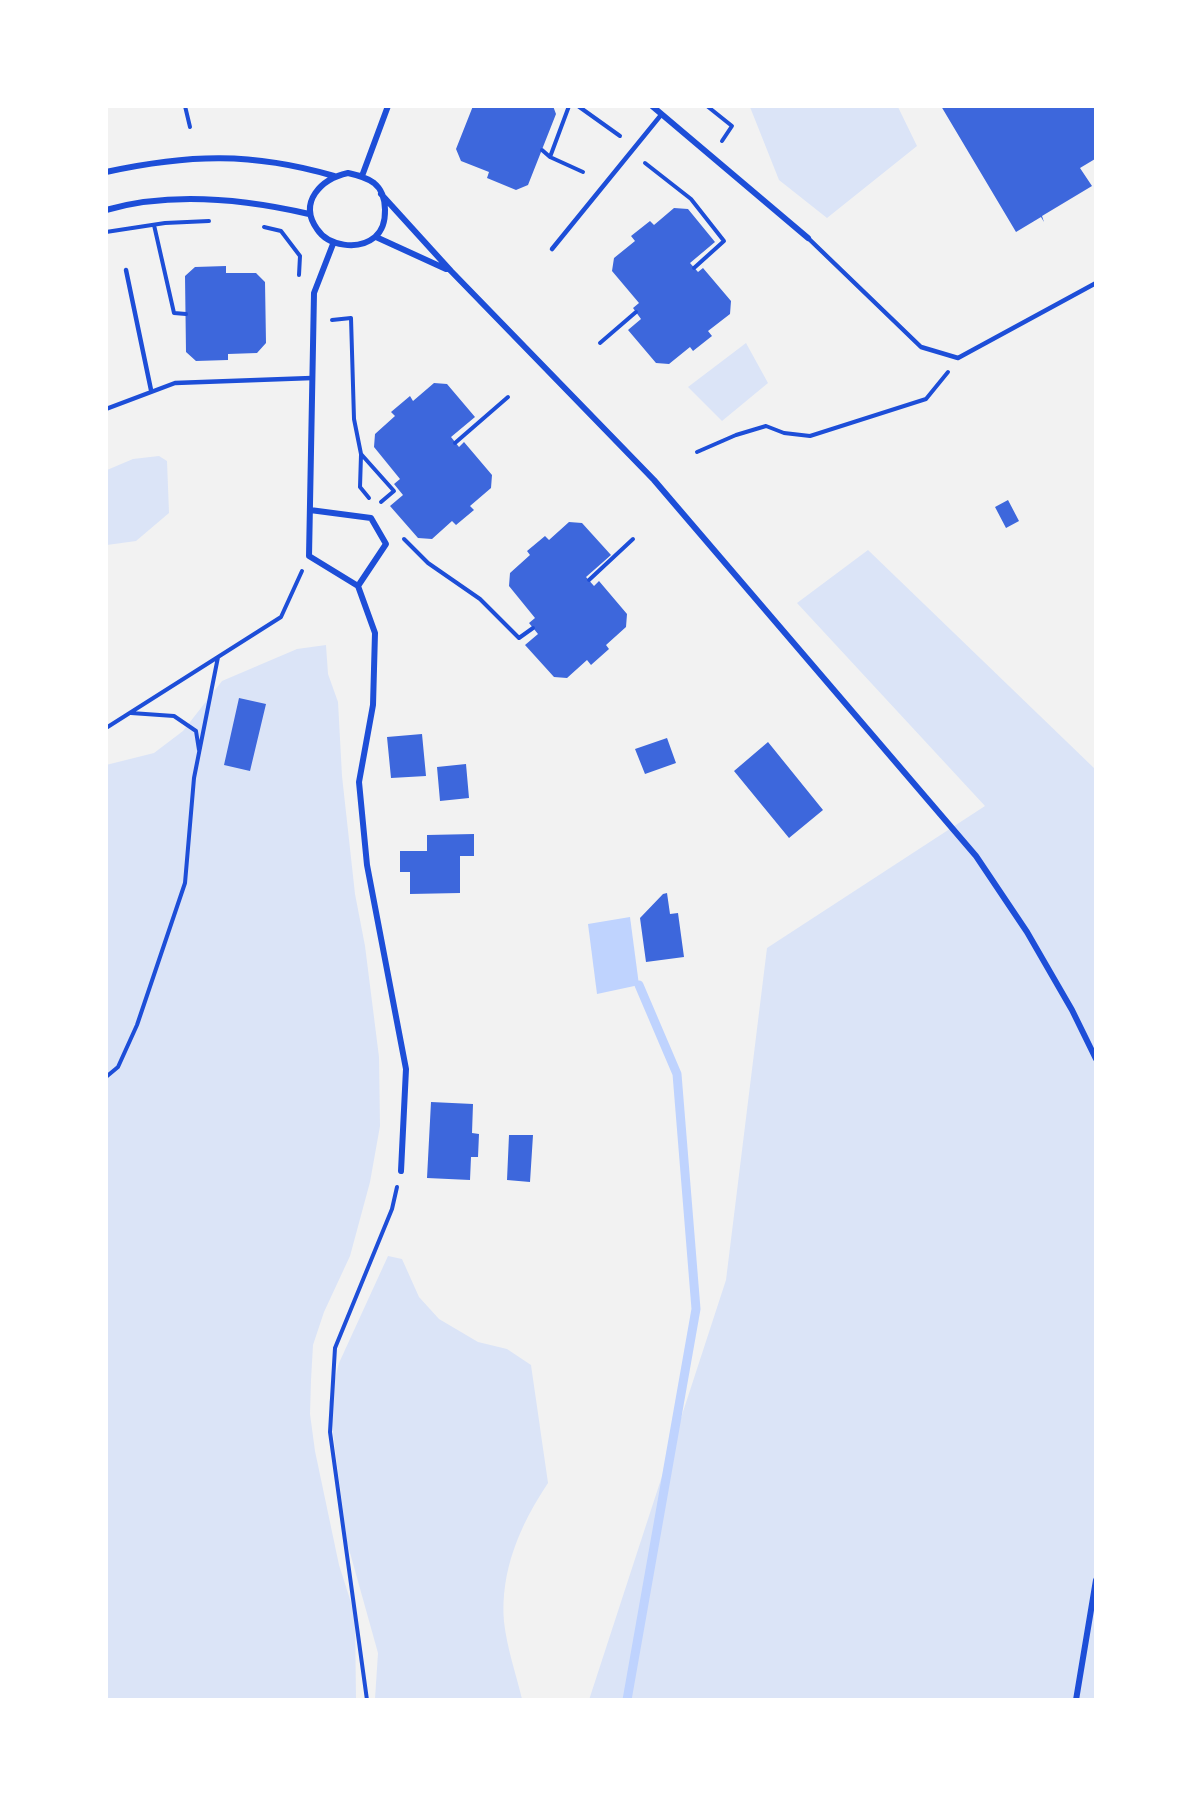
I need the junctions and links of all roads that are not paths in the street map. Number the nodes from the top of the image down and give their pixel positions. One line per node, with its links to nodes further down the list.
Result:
1 (388, 106): 6 (street)
2 (652, 106): 3 (street)
3 (661, 115): 11 (street); 13 (lane)
4 (106, 172): 5 (street)
5 (334, 176): 6 (street); 9 (street)
6 (362, 176): 7 (street)
7 (381, 194): 10 (street); 15 (street)
8 (106, 210): 9 (street)
9 (309, 214): 12 (street)
10 (376, 237): 12 (street); 15 (street)
11 (808, 238): 16 (lane)
12 (333, 243): 17 (street)
13 (552, 249)
14 (126, 270): 18 (lane)
15 (451, 271): 22 (street)
16 (1095, 284)
17 (312, 378): 18 (lane); 20 (street)
18 (151, 390): 19 (lane)
19 (106, 409)
20 (310, 510): 21 (street); 21 (street)
21 (357, 586): 23 (street)
22 (1095, 1059)
23 (401, 1171)
24 (1095, 1580): 25 (street)
25 (1076, 1700)

